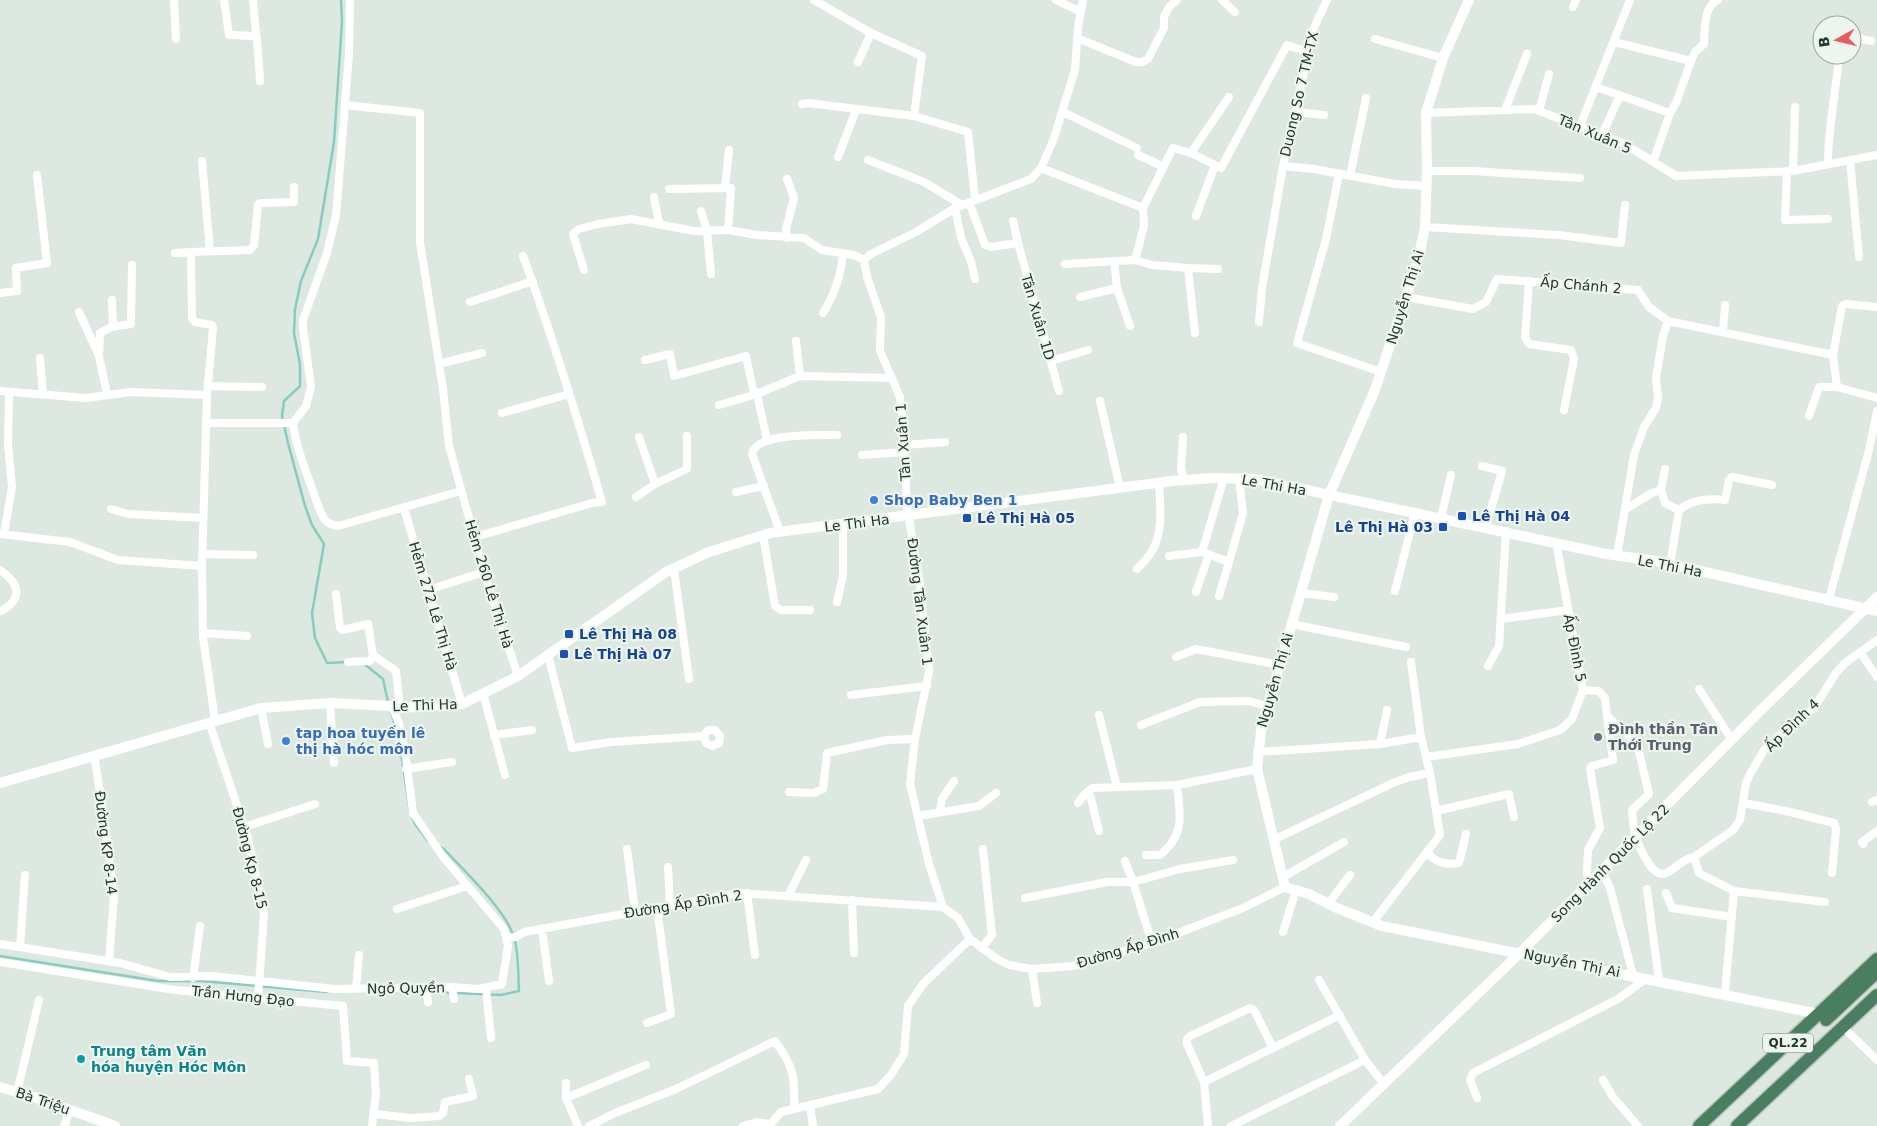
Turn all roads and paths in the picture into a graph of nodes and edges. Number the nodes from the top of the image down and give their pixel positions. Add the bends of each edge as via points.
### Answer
1 (174, 0) edge
2 (224, 0) edge
3 (253, 0) edge
4 (350, 0) edge
5 (814, 0) edge
6 (1056, 0) edge
7 (1084, 0) edge
8 (1177, 0) edge
9 (1222, 0) edge
10 (1328, 0) edge
11 (1469, 0) edge
12 (1630, 0) edge
13 (1718, 0) edge
14 (1081, 12) junction
15 (1235, 12) dead end
16 (871, 34) junction
17 (256, 36) junction
18 (1077, 38) junction
19 (176, 39) dead end
20 (1375, 39) dead end
21 (1862, 39) edge
22 (1871, 41) dead end
23 (1614, 42) junction
24 (1308, 52) junction
25 (1527, 54) dead end
26 (1443, 58) junction
27 (1691, 61) junction
28 (858, 62) dead end
29 (1838, 65) edge
30 (1550, 74) dead end
31 (260, 82) dead end
32 (1596, 86) junction
33 (1620, 95) junction
34 (1229, 97) dead end
35 (1366, 98) dead end
36 (345, 104) junction
37 (802, 104) dead end
38 (1795, 108) dead end
39 (856, 110) junction
40 (1505, 110) junction
41 (1539, 111) junction
42 (1063, 112) junction
43 (1296, 112) junction
44 (1426, 113) junction
45 (1670, 113) junction
46 (1324, 115) dead end
47 (914, 116) junction
48 (1580, 126) junction
49 (1602, 135) junction
50 (729, 150) dead end
51 (1191, 154) junction
52 (838, 157) dead end
53 (1877, 158) edge
54 (868, 160) dead end
55 (1850, 160) junction
56 (202, 161) dead end
57 (1653, 162) junction
58 (1828, 164) junction
59 (1214, 165) junction
60 (1283, 166) junction
61 (1164, 167) junction
62 (1041, 168) junction
63 (1427, 171) junction
64 (1790, 171) junction
65 (1339, 174) junction
66 (37, 176) dead end
67 (1350, 176) junction
68 (1580, 178) dead end
69 (787, 179) dead end
70 (1426, 186) junction
71 (294, 187) dead end
72 (725, 188) junction
73 (669, 189) dead end
74 (654, 197) dead end
75 (965, 203) junction
76 (1625, 205) dead end
77 (1143, 208) junction
78 (701, 211) dead end
79 (1196, 216) dead end
80 (1828, 219) dead end
81 (1013, 221) dead end
82 (659, 223) junction
83 (1425, 227) junction
84 (706, 230) junction
85 (728, 230) junction
86 (787, 238) junction
87 (1018, 243) junction
88 (210, 251) junction
89 (192, 252) junction
90 (175, 253) dead end
91 (843, 254) junction
92 (523, 256) dead end
93 (1859, 257) dead end
94 (864, 260) junction
95 (1135, 260) junction
96 (1114, 262) junction
97 (1065, 264) dead end
98 (132, 265) dead end
99 (1188, 268) junction
100 (1218, 269) dead end
101 (584, 270) dead end
102 (711, 274) dead end
103 (975, 279) dead end
104 (532, 281) junction
105 (1529, 281) junction
106 (1117, 288) junction
107 (0, 293) edge
108 (1080, 297) dead end
109 (1406, 297) junction
110 (112, 300) dead end
111 (470, 302) dead end
112 (1725, 305) dead end
113 (1877, 307) edge
114 (79, 312) dead end
115 (823, 313) dead end
116 (1668, 321) junction
117 (1259, 322) dead end
118 (1130, 326) dead end
119 (113, 327) junction
120 (1723, 332) junction
121 (1195, 333) dead end
122 (796, 341) dead end
123 (1088, 350) dead end
124 (482, 353) dead end
125 (1833, 355) junction
126 (99, 356) junction
127 (40, 358) dead end
128 (645, 360) dead end
129 (1051, 361) junction
130 (439, 364) junction
131 (1381, 372) junction
132 (800, 376) junction
133 (892, 378) junction
134 (1837, 387) junction
135 (262, 388) dead end
136 (0, 391) edge
137 (208, 391) junction
138 (1059, 391) dead end
139 (9, 393) junction
140 (107, 394) junction
141 (569, 394) junction
142 (757, 394) junction
143 (43, 395) junction
144 (1877, 398) edge
145 (1100, 401) dead end
146 (719, 406) dead end
147 (1564, 410) dead end
148 (1877, 410) edge
149 (502, 413) dead end
150 (1809, 416) dead end
151 (207, 423) junction
152 (288, 423) junction
153 (837, 435) dead end
154 (687, 436) dead end
155 (639, 437) dead end
156 (1183, 437) dead end
157 (767, 440) junction
158 (945, 442) dead end
159 (904, 449) junction
160 (862, 455) dead end
161 (1482, 466) dead end
162 (1665, 469) dead end
163 (1451, 475) dead end
164 (1224, 478) junction
165 (1239, 478) junction
166 (1184, 480) junction
167 (1159, 482) junction
168 (655, 484) junction
169 (1772, 485) dead end
170 (764, 486) junction
171 (1120, 488) junction
172 (1662, 490) junction
173 (461, 491) junction
174 (736, 492) dead end
175 (1329, 495) junction
176 (636, 497) dead end
177 (404, 508) junction
178 (111, 509) dead end
179 (1626, 509) junction
180 (1679, 510) junction
181 (1415, 512) junction
182 (908, 516) junction
183 (203, 518) junction
184 (1441, 518) junction
185 (843, 524) junction
186 (1486, 527) junction
187 (1506, 531) junction
188 (780, 532) junction
189 (2, 534) edge
190 (763, 535) junction
191 (475, 536) junction
192 (1556, 542) junction
193 (1206, 553) junction
194 (202, 554) junction
195 (253, 555) dead end
196 (1169, 556) dead end
197 (1617, 556) junction
198 (1229, 562) junction
199 (1670, 565) junction
200 (202, 566) junction
201 (674, 569) junction
202 (0, 570) edge
203 (1137, 570) dead end
204 (484, 572) junction
205 (428, 590) junction
206 (1395, 591) dead end
207 (1196, 592) dead end
208 (1301, 593) junction
209 (336, 594) dead end
210 (1219, 596) dead end
211 (1334, 597) dead end
212 (1877, 597) edge
213 (1829, 599) junction
214 (837, 602) dead end
215 (1872, 609) edge
216 (810, 610) dead end
217 (1568, 610) junction
218 (2, 611) dead end
219 (1501, 619) junction
220 (1291, 624) junction
221 (202, 633) junction
222 (248, 636) dead end
223 (1877, 640) edge
224 (1406, 647) dead end
225 (1860, 652) junction
226 (374, 655) junction
227 (548, 655) junction
228 (1176, 656) dead end
229 (348, 662) dead end
230 (1412, 662) dead end
231 (1280, 665) junction
232 (1488, 666) dead end
233 (518, 676) junction
234 (1877, 677) edge
235 (689, 680) dead end
236 (927, 686) junction
237 (1698, 689) dead end
238 (1583, 690) junction
239 (483, 694) junction
240 (851, 696) dead end
241 (330, 703) junction
242 (462, 704) junction
243 (1266, 706) junction
244 (396, 707) junction
245 (261, 708) junction
246 (1387, 710) dead end
247 (1099, 715) dead end
248 (1607, 716) junction
249 (212, 721) junction
250 (1141, 726) dead end
251 (532, 730) dead end
252 (494, 735) junction
253 (704, 736) dead end
254 (1421, 738) junction
255 (915, 739) junction
256 (1732, 740) junction
257 (268, 744) dead end
258 (1380, 744) junction
259 (1257, 752) junction
260 (94, 755) junction
261 (1426, 757) junction
262 (452, 762) dead end
263 (334, 763) dead end
264 (411, 769) junction
265 (1256, 769) junction
266 (1430, 774) junction
267 (505, 775) dead end
268 (954, 781) dead end
269 (0, 783) edge
270 (1176, 785) junction
271 (1117, 787) junction
272 (1089, 791) junction
273 (789, 792) dead end
274 (996, 793) dead end
275 (1078, 803) dead end
276 (1743, 803) junction
277 (315, 804) dead end
278 (1436, 811) junction
279 (940, 812) junction
280 (918, 816) junction
281 (1514, 817) dead end
282 (244, 827) junction
283 (1098, 831) dead end
284 (1877, 831) edge
285 (1466, 834) dead end
286 (1636, 837) junction
287 (1272, 840) junction
288 (1344, 842) dead end
289 (1863, 844) dead end
290 (983, 849) dead end
291 (627, 850) dead end
292 (1427, 852) junction
293 (1146, 855) dead end
294 (1694, 856) junction
295 (806, 860) dead end
296 (1233, 860) dead end
297 (1125, 861) dead end
298 (668, 867) dead end
299 (1602, 871) junction
300 (1832, 873) dead end
301 (25, 875) dead end
302 (1350, 875) dead end
303 (1133, 882) junction
304 (1284, 882) junction
305 (1590, 883) junction
306 (467, 886) junction
307 (1647, 889) dead end
308 (1296, 890) junction
309 (1734, 891) junction
310 (747, 893) junction
311 (1666, 893) dead end
312 (788, 896) junction
313 (1025, 898) dead end
314 (852, 900) junction
315 (1825, 902) dead end
316 (1328, 904) junction
317 (670, 905) junction
318 (657, 907) junction
319 (943, 907) junction
320 (397, 909) dead end
321 (635, 911) junction
322 (1732, 918) junction
323 (1373, 922) junction
324 (200, 926) dead end
325 (542, 929) junction
326 (1283, 932) dead end
327 (512, 938) junction
328 (970, 939) junction
329 (1152, 943) junction
330 (0, 944) edge
331 (20, 947) junction
332 (982, 948) junction
333 (854, 952) dead end
334 (1520, 954) junction
335 (359, 955) dead end
336 (755, 955) dead end
337 (1877, 959) edge
338 (0, 962) edge
339 (109, 962) junction
340 (1032, 969) junction
341 (1877, 972) edge
342 (1633, 975) junction
343 (193, 978) junction
344 (1647, 978) junction
345 (1319, 980) dead end
346 (1659, 980) junction
347 (549, 981) dead end
348 (259, 982) junction
349 (426, 988) junction
350 (452, 988) junction
351 (356, 989) junction
352 (486, 990) junction
353 (1725, 993) junction
354 (1877, 995) edge
355 (258, 998) junction
356 (454, 999) dead end
357 (39, 1000) dead end
358 (428, 1000) dead end
359 (1037, 1003) dead end
360 (1877, 1005) edge
361 (1340, 1015) junction
362 (1825, 1015) junction
363 (647, 1023) dead end
364 (1846, 1030) junction
365 (492, 1038) dead end
366 (1273, 1048) junction
367 (1365, 1060) junction
368 (1877, 1060) edge
369 (646, 1065) dead end
370 (469, 1079) dead end
371 (1603, 1080) dead end
372 (1204, 1082) junction
373 (566, 1083) dead end
374 (1383, 1083) junction
375 (0, 1087) edge
376 (17, 1092) junction
377 (566, 1098) junction
378 (1477, 1098) dead end
379 (810, 1105) junction
380 (794, 1109) junction
381 (70, 1110) junction
382 (374, 1114) junction
383 (770, 1125) edge
384 (64, 1126) edge
385 (115, 1126) edge
386 (372, 1126) edge
387 (578, 1126) edge
388 (589, 1126) edge
389 (744, 1126) edge
390 (813, 1126) edge
391 (1208, 1126) edge
392 (1231, 1126) edge
393 (1340, 1126) edge
394 (1638, 1126) edge
395 (1699, 1126) edge
396 (1711, 1126) edge
397 (1737, 1126) edge
398 (1748, 1126) edge

1 - 19 street
2 - 17 street via 229,35
3 - 17 street
4 - 36 street
5 - 16 street
6 - 14 street
7 - 14 street
8 - 18 street via 1164,17 1164,28 1148,59 1142,62
9 - 15 street
10 - 24 street, Duong So 7 TM-TX via 1310,36
11 - 26 street, Nguyễn Thị Ai
12 - 23 street
13 - 27 street via 1708,10 1704,44
14 - 18 street
16 - 28 street
16 - 47 street via 922,56
17 - 31 street
18 - 42 street via 1075,70
20 - 26 street
21 - 22 street
23 - 27 street
23 - 32 street
24 - 43 street, Duong So 7 TM-TX
24 - 59 street via 1287,45 1221,168
25 - 40 street
26 - 44 street, Nguyễn Thị Ai
27 - 45 street
29 - 58 street via 1828,134
30 - 41 street
32 - 33 street
32 - 48 street
33 - 45 street
33 - 49 street
34 - 51 street
35 - 67 street
36 - 130 street, Hẻm 260 Lê Thị Hà via 420,113 420,242
36 - 152 street via 336,216 327,253 303,320 311,387 306,406
37 - 39 street
38 - 64 street
39 - 47 street
39 - 52 street
40 - 41 street, Tân Xuân 5
40 - 44 street, Tân Xuân 5
41 - 48 street, Tân Xuân 5
42 - 61 street
42 - 62 street
43 - 46 street
43 - 60 street, Duong So 7 TM-TX
44 - 63 street, Nguyễn Thị Ai
45 - 57 street
47 - 75 street via 968,132
48 - 49 street, Tân Xuân 5
49 - 57 street, Tân Xuân 5 via 1623,143
50 - 72 street
51 - 59 street
51 - 61 street via 1173,148
53 - 55 street, Tân Xuân 5
54 - 75 street via 924,182
55 - 58 street, Tân Xuân 5
55 - 93 street
56 - 88 street
57 - 64 street, Tân Xuân 5 via 1676,176
58 - 64 street, Tân Xuân 5
59 - 79 street
60 - 65 street, Duong So 7 TM-TX
60 - 117 street
61 - 77 street
62 - 75 street via 1031,179
62 - 77 street
63 - 68 street via 1483,171
63 - 70 street, Nguyễn Thị Ai
64 - 80 street via 1785,220
65 - 67 street, Duong So 7 TM-TX
65 - 131 street via 1324,248 1297,343
66 - 107 street via 46,263 16,268 17,291
67 - 70 street, Duong So 7 TM-TX
69 - 86 street via 794,198 786,229
70 - 83 street, Nguyễn Thị Ai
71 - 88 street via 294,202 258,204 250,250
72 - 73 street
72 - 85 street via 731,188
74 - 82 street
75 - 87 street via 985,246
75 - 94 street
75 - 103 street via 961,238
76 - 83 street via 1621,243 1559,235
77 - 95 street via 1144,226
78 - 84 street
81 - 87 street, Tân Xuân 1D
82 - 84 street via 694,231
82 - 101 street via 630,219 579,229 572,234
83 - 109 street, Nguyễn Thị Ai
84 - 85 street
84 - 102 street
85 - 86 street
86 - 91 street via 804,238 822,250
87 - 129 street, Tân Xuân 1D
88 - 89 street
89 - 90 street
89 - 137 street, Đường Kp 8-15 via 192,318 213,328
91 - 94 street
91 - 115 street via 832,299
92 - 104 street
94 - 133 street, Tân Xuân 1 via 881,317 880,351
95 - 96 street
95 - 99 street
96 - 97 street
96 - 106 street
98 - 119 street via 130,324
99 - 100 street
99 - 121 street
104 - 111 street
104 - 141 street
105 - 109 street, Ấp Chánh 2 via 1497,279 1486,302 1473,309
105 - 116 street, Ấp Chánh 2 via 1638,290 1649,307
105 - 147 street via 1525,337 1528,344 1572,350 1574,359
106 - 108 street
106 - 118 street
109 - 131 street, Nguyễn Thị Ai
110 - 119 street
112 - 120 street
113 - 125 street via 1842,306
114 - 126 street
116 - 120 street, Ấp Chánh 2
116 - 179 street via 1656,378 1656,408 1644,427 1634,455
119 - 126 street via 100,333
120 - 125 street, Ấp Chánh 2
122 - 132 street
123 - 129 street
124 - 130 street
125 - 134 street
126 - 140 street
127 - 143 street
128 - 142 street via 670,354 674,376 746,356
129 - 138 street, Tân Xuân 1D
130 - 173 street, Hẻm 260 Lê Thị Hà via 449,446
131 - 175 street, Nguyễn Thị Ai
132 - 133 street
132 - 142 street
133 - 159 street, Tân Xuân 1 via 900,397
134 - 144 street
134 - 150 street via 1819,387
135 - 137 street
136 - 139 street
137 - 140 street
137 - 151 street, Đường Kp 8-15
139 - 143 street
139 - 189 street via 8,446 12,487
140 - 143 street via 86,398
141 - 149 street
141 - 191 street via 602,502
142 - 146 street
142 - 157 street
145 - 171 street
148 - 213 street
151 - 152 street
151 - 183 street, Đường Kp 8-15
152 - 177 street via 326,522 338,526
153 - 157 street via 798,435
154 - 168 street via 687,469
155 - 168 street
156 - 166 street
157 - 170 street via 756,445 752,454
158 - 159 street
159 - 160 street
159 - 182 street, Tân Xuân 1
161 - 186 street via 1502,471
162 - 172 street
163 - 184 street
164 - 165 street, Le Thi Ha
164 - 166 street, Le Thi Ha
164 - 193 street
165 - 175 street, Le Thi Ha
165 - 198 street via 1244,513
166 - 167 street, Le Thi Ha
167 - 171 street, Le Thi Ha
167 - 203 street via 1159,532 1153,551
168 - 176 street
169 - 180 street via 1732,477 1725,500 1708,498 1688,503
170 - 174 street
170 - 188 street
171 - 182 street, Le Thi Ha
172 - 179 street
172 - 180 street via 1665,503
173 - 177 street
173 - 191 street, Hẻm 260 Lê Thị Hà
175 - 181 street, Le Thi Ha
175 - 208 street, Nguyễn Thị Ai
177 - 205 street, Hẻm 272 Lê Thị Hà
178 - 183 street via 128,514
179 - 197 street
180 - 199 street
181 - 184 street, Le Thi Ha
181 - 206 street
182 - 185 street, Le Thi Ha
182 - 236 street, Đường Tân Xuân 1 via 926,633
183 - 194 street, Đường Kp 8-15
184 - 186 street, Le Thi Ha
185 - 188 street, Le Thi Ha
185 - 214 street via 843,576
186 - 187 street, Le Thi Ha
187 - 192 street, Le Thi Ha
187 - 219 street
188 - 190 street, Le Thi Ha
189 - 200 street via 70,542 118,560
190 - 201 street, Le Thi Ha via 709,552
190 - 216 street via 775,606 781,610
191 - 204 street, Hẻm 260 Lê Thị Hà
192 - 197 street, Le Thi Ha
192 - 217 street, Ấp Đình 5
193 - 196 street
193 - 198 street
193 - 207 street
194 - 195 street
194 - 200 street, Đường Kp 8-15
197 - 199 street, Le Thi Ha
198 - 210 street
199 - 213 street, Le Thi Ha
200 - 221 street, Đường Kp 8-15
201 - 227 street, Le Thi Ha
201 - 235 street
202 - 218 street via 10,577 16,591 14,601
204 - 205 street
204 - 233 street, Hẻm 260 Lê Thị Hà
205 - 242 street, Hẻm 272 Lê Thị Hà
208 - 211 street
208 - 220 street, Nguyễn Thị Ai
209 - 226 street via 340,628 368,624
212 - 215 street, Song Hành Quốc Lộ 22
213 - 215 street, Le Thi Ha
215 - 256 street, Song Hành Quốc Lộ 22
217 - 219 street
217 - 238 street, Ấp Đình 5
219 - 232 street via 1499,646
220 - 224 street
220 - 231 street, Nguyễn Thị Ai
221 - 222 street
221 - 249 street, Đường Kp 8-15
223 - 225 street, Ấp Đình 4
225 - 234 street
225 - 276 street, Ấp Đình 4 via 1836,673 1814,708 1764,750 1750,774
226 - 229 street via 370,661
226 - 244 street via 396,670
227 - 233 street, Le Thi Ha
227 - 253 street via 572,748
228 - 231 street via 1196,649
230 - 254 street
231 - 243 street, Nguyễn Thị Ai
233 - 239 street, Le Thi Ha
236 - 240 street
236 - 255 street, Đường Tân Xuân 1
237 - 256 street
238 - 248 street via 1599,691 1606,698
238 - 261 street, Ấp Đình 5 via 1572,719 1560,730 1518,744
239 - 242 street, Le Thi Ha
239 - 252 street
241 - 244 street, Le Thi Ha
241 - 245 street, Le Thi Ha
241 - 263 street
242 - 244 street, Le Thi Ha
243 - 250 street via 1249,701 1200,702
243 - 259 street, Nguyễn Thị Ai
244 - 264 street
245 - 249 street, Le Thi Ha
245 - 257 street
246 - 258 street
247 - 271 street
248 - 286 street via 1630,737 1639,752 1649,794 1632,810
248 - 305 street via 1613,760 1592,766 1589,774 1600,828 1588,850
249 - 260 street, Le Thi Ha
249 - 282 street, Đường Kp 8-15
251 - 252 street
252 - 267 street
254 - 258 street
254 - 261 street
255 - 273 street via 887,740 827,753 823,789 814,793
255 - 280 street, Đường Tân Xuân 1 via 910,784
256 - 286 street, Song Hành Quốc Lộ 22
258 - 259 street
259 - 265 street, Nguyễn Thị Ai
260 - 269 street, Le Thi Ha
260 - 339 street, Đường KP 8-14 via 114,896
261 - 266 street
262 - 264 street
264 - 306 street via 413,813
265 - 270 street
265 - 287 street, Nguyễn Thị Ai
266 - 278 street
266 - 287 street via 1393,783
268 - 279 street via 942,799
270 - 271 street
270 - 293 street via 1180,814 1174,841 1160,855
271 - 272 street via 1092,788
272 - 275 street
272 - 283 street
274 - 279 street via 979,806
276 - 294 street, Ấp Đình 4 via 1740,820 1733,830
276 - 300 street via 1834,823
277 - 282 street
278 - 281 street via 1509,794
278 - 292 street via 1440,835
279 - 280 street
280 - 319 street, Đường Tân Xuân 1
282 - 348 street, Đường Kp 8-15 via 264,915
284 - 289 street via 1864,839
285 - 292 street via 1459,863 1448,865 1434,860
286 - 294 street, Ấp Đình 4 via 1648,864 1657,873 1668,872
286 - 299 street, Song Hành Quốc Lộ 22
287 - 304 street, Nguyễn Thị Ai
288 - 304 street, Đường Ấp Đình
290 - 332 street via 992,935
291 - 321 street
292 - 323 street
294 - 309 street via 1699,873
295 - 312 street
296 - 303 street via 1180,869
297 - 303 street
298 - 317 street
299 - 305 street, Song Hành Quốc Lộ 22
299 - 342 street via 1610,888
301 - 331 street
302 - 316 street
303 - 313 street via 1107,882
303 - 329 street
304 - 308 street, Nguyễn Thị Ai
304 - 329 street, Đường Ấp Đình via 1243,908
305 - 334 street, Song Hành Quốc Lộ 22
306 - 320 street
306 - 327 street
307 - 346 street
308 - 316 street, Nguyễn Thị Ai
308 - 326 street
309 - 315 street
309 - 322 street
310 - 312 street, Đường Ấp Đình 2
310 - 317 street, Đường Ấp Đình 2
310 - 336 street
311 - 322 street via 1672,908
312 - 314 street, Đường Ấp Đình 2
314 - 319 street, Đường Ấp Đình 2
314 - 333 street
316 - 323 street, Nguyễn Thị Ai
317 - 318 street, Đường Ấp Đình 2
318 - 321 street, Đường Ấp Đình 2
318 - 363 street via 671,1014
319 - 328 street, Đường Tân Xuân 1 via 958,918
321 - 325 street, Đường Ấp Đình 2
322 - 353 street
323 - 334 street, Nguyễn Thị Ai
324 - 343 street
325 - 327 street, Đường Ấp Đình 2
325 - 347 street
327 - 352 street via 502,984
328 - 332 street, Đường Ấp Đình
328 - 379 street via 923,984 908,1006 904,1054 878,1089
329 - 340 street, Đường Ấp Đình via 1073,966
330 - 331 street, Ngô Quyền
331 - 339 street, Ngô Quyền
332 - 340 street, Đường Ấp Đình via 1010,965
334 - 342 street, Nguyễn Thị Ai
334 - 374 street, Song Hành Quốc Lộ 22
335 - 351 street
337 - 362 highway, QL.22
338 - 355 street, Trần Hưng Đạo via 175,990
339 - 343 street, Ngô Quyền via 170,977
340 - 359 street
341 - 362 highway, QL.22
342 - 344 street, Nguyễn Thị Ai
343 - 348 street, Ngô Quyền via 212,976
344 - 346 street, Nguyễn Thị Ai
344 - 378 street via 1618,999 1473,1074 1470,1080
345 - 361 street
346 - 353 street, Nguyễn Thị Ai
348 - 351 street, Ngô Quyền
348 - 355 street, Đường Kp 8-15
349 - 350 street, Ngô Quyền
349 - 351 street, Ngô Quyền
349 - 358 street
350 - 352 street, Ngô Quyền
350 - 356 street
352 - 365 street
353 - 362 street, Nguyễn Thị Ai
354 - 364 highway, QL.22
355 - 382 street, Trần Hưng Đạo via 343,1006 347,1061 374,1063
357 - 376 street
360 - 364 highway, QL.22
361 - 366 street
361 - 367 street
362 - 395 highway, QL.22
362 - 396 highway, QL.22
364 - 368 street
364 - 397 highway, QL.22
364 - 398 highway, QL.22
366 - 372 street
366 - 372 street via 1250,1008 1190,1036 1187,1044
367 - 374 street
367 - 392 street
369 - 377 street
370 - 382 street via 473,1096 445,1102 440,1116 411,1118
371 - 394 street
372 - 391 street
373 - 377 street
374 - 393 street, Song Hành Quốc Lộ 22
375 - 376 street, Bà Triệu
376 - 381 street, Bà Triệu
377 - 387 street
379 - 380 street
379 - 390 street
380 - 383 street via 781,1112
380 - 388 street via 795,1079 775,1041 676,1089
381 - 384 street
381 - 385 street, Bà Triệu
382 - 386 street, Trần Hưng Đạo
383 - 389 street via 757,1122

